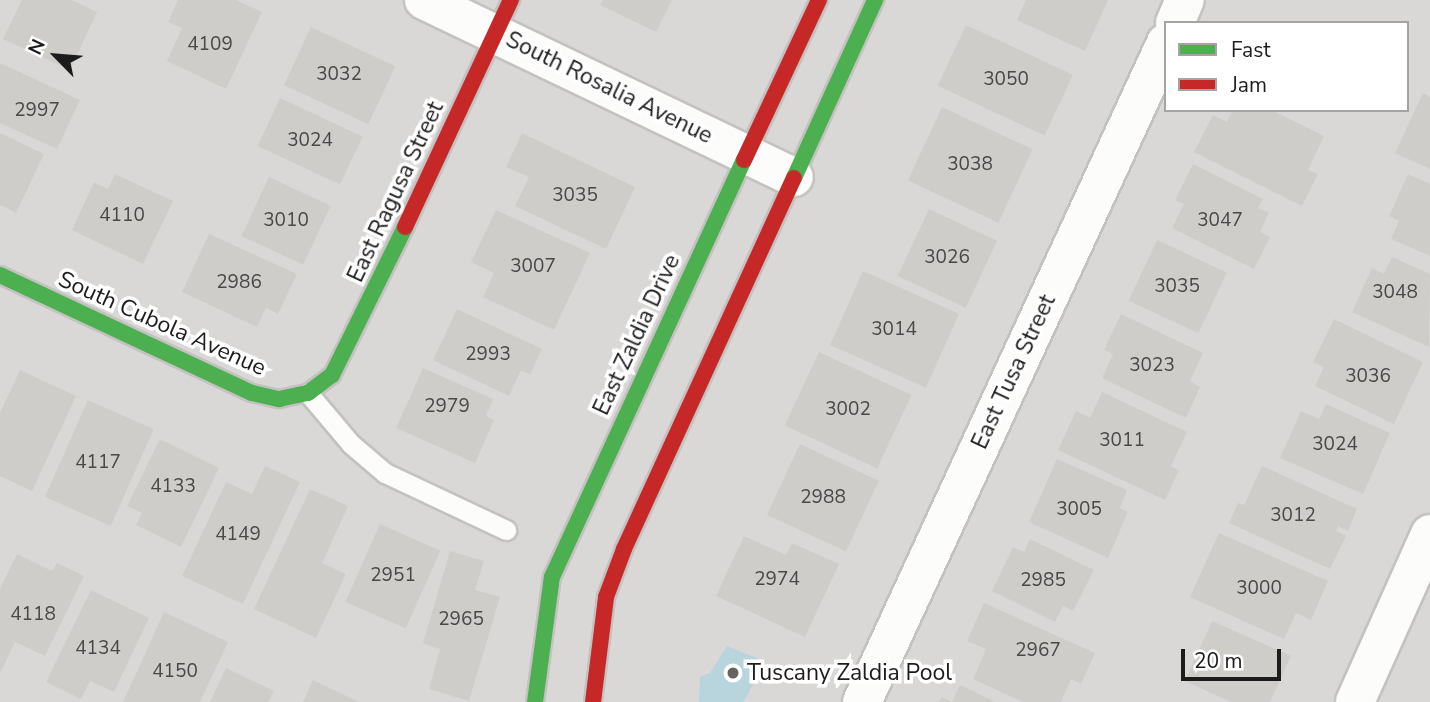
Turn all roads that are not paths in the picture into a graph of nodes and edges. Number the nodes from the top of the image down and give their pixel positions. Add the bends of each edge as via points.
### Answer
1 (424, 0) edge
2 (819, 0) edge
3 (876, 0) edge
4 (1185, 0) edge
5 (503, 17) edge
6 (1176, 21) edge
7 (1164, 47) edge
8 (747, 155) junction
9 (794, 177) junction
10 (0, 275) edge
11 (308, 393) junction
12 (506, 530) dead end
13 (1430, 534) edge
14 (535, 702) edge
15 (593, 702) edge
16 (862, 702) edge
17 (1355, 702) edge

1 - 5 street, South Rosalia Avenue
2 - 8 street, East Zaldia Drive
3 - 9 street
4 - 6 street
5 - 8 street, South Rosalia Avenue
5 - 11 street, East Ragusa Street via 346,353 332,375
7 - 16 street, East Tusa Street
8 - 9 street, South Rosalia Avenue
8 - 14 street, East Zaldia Drive via 552,577
9 - 15 street via 624,549 606,597
10 - 11 street, South Cubola Avenue via 252,393 279,399
11 - 12 lane via 351,444 385,473
13 - 17 street

